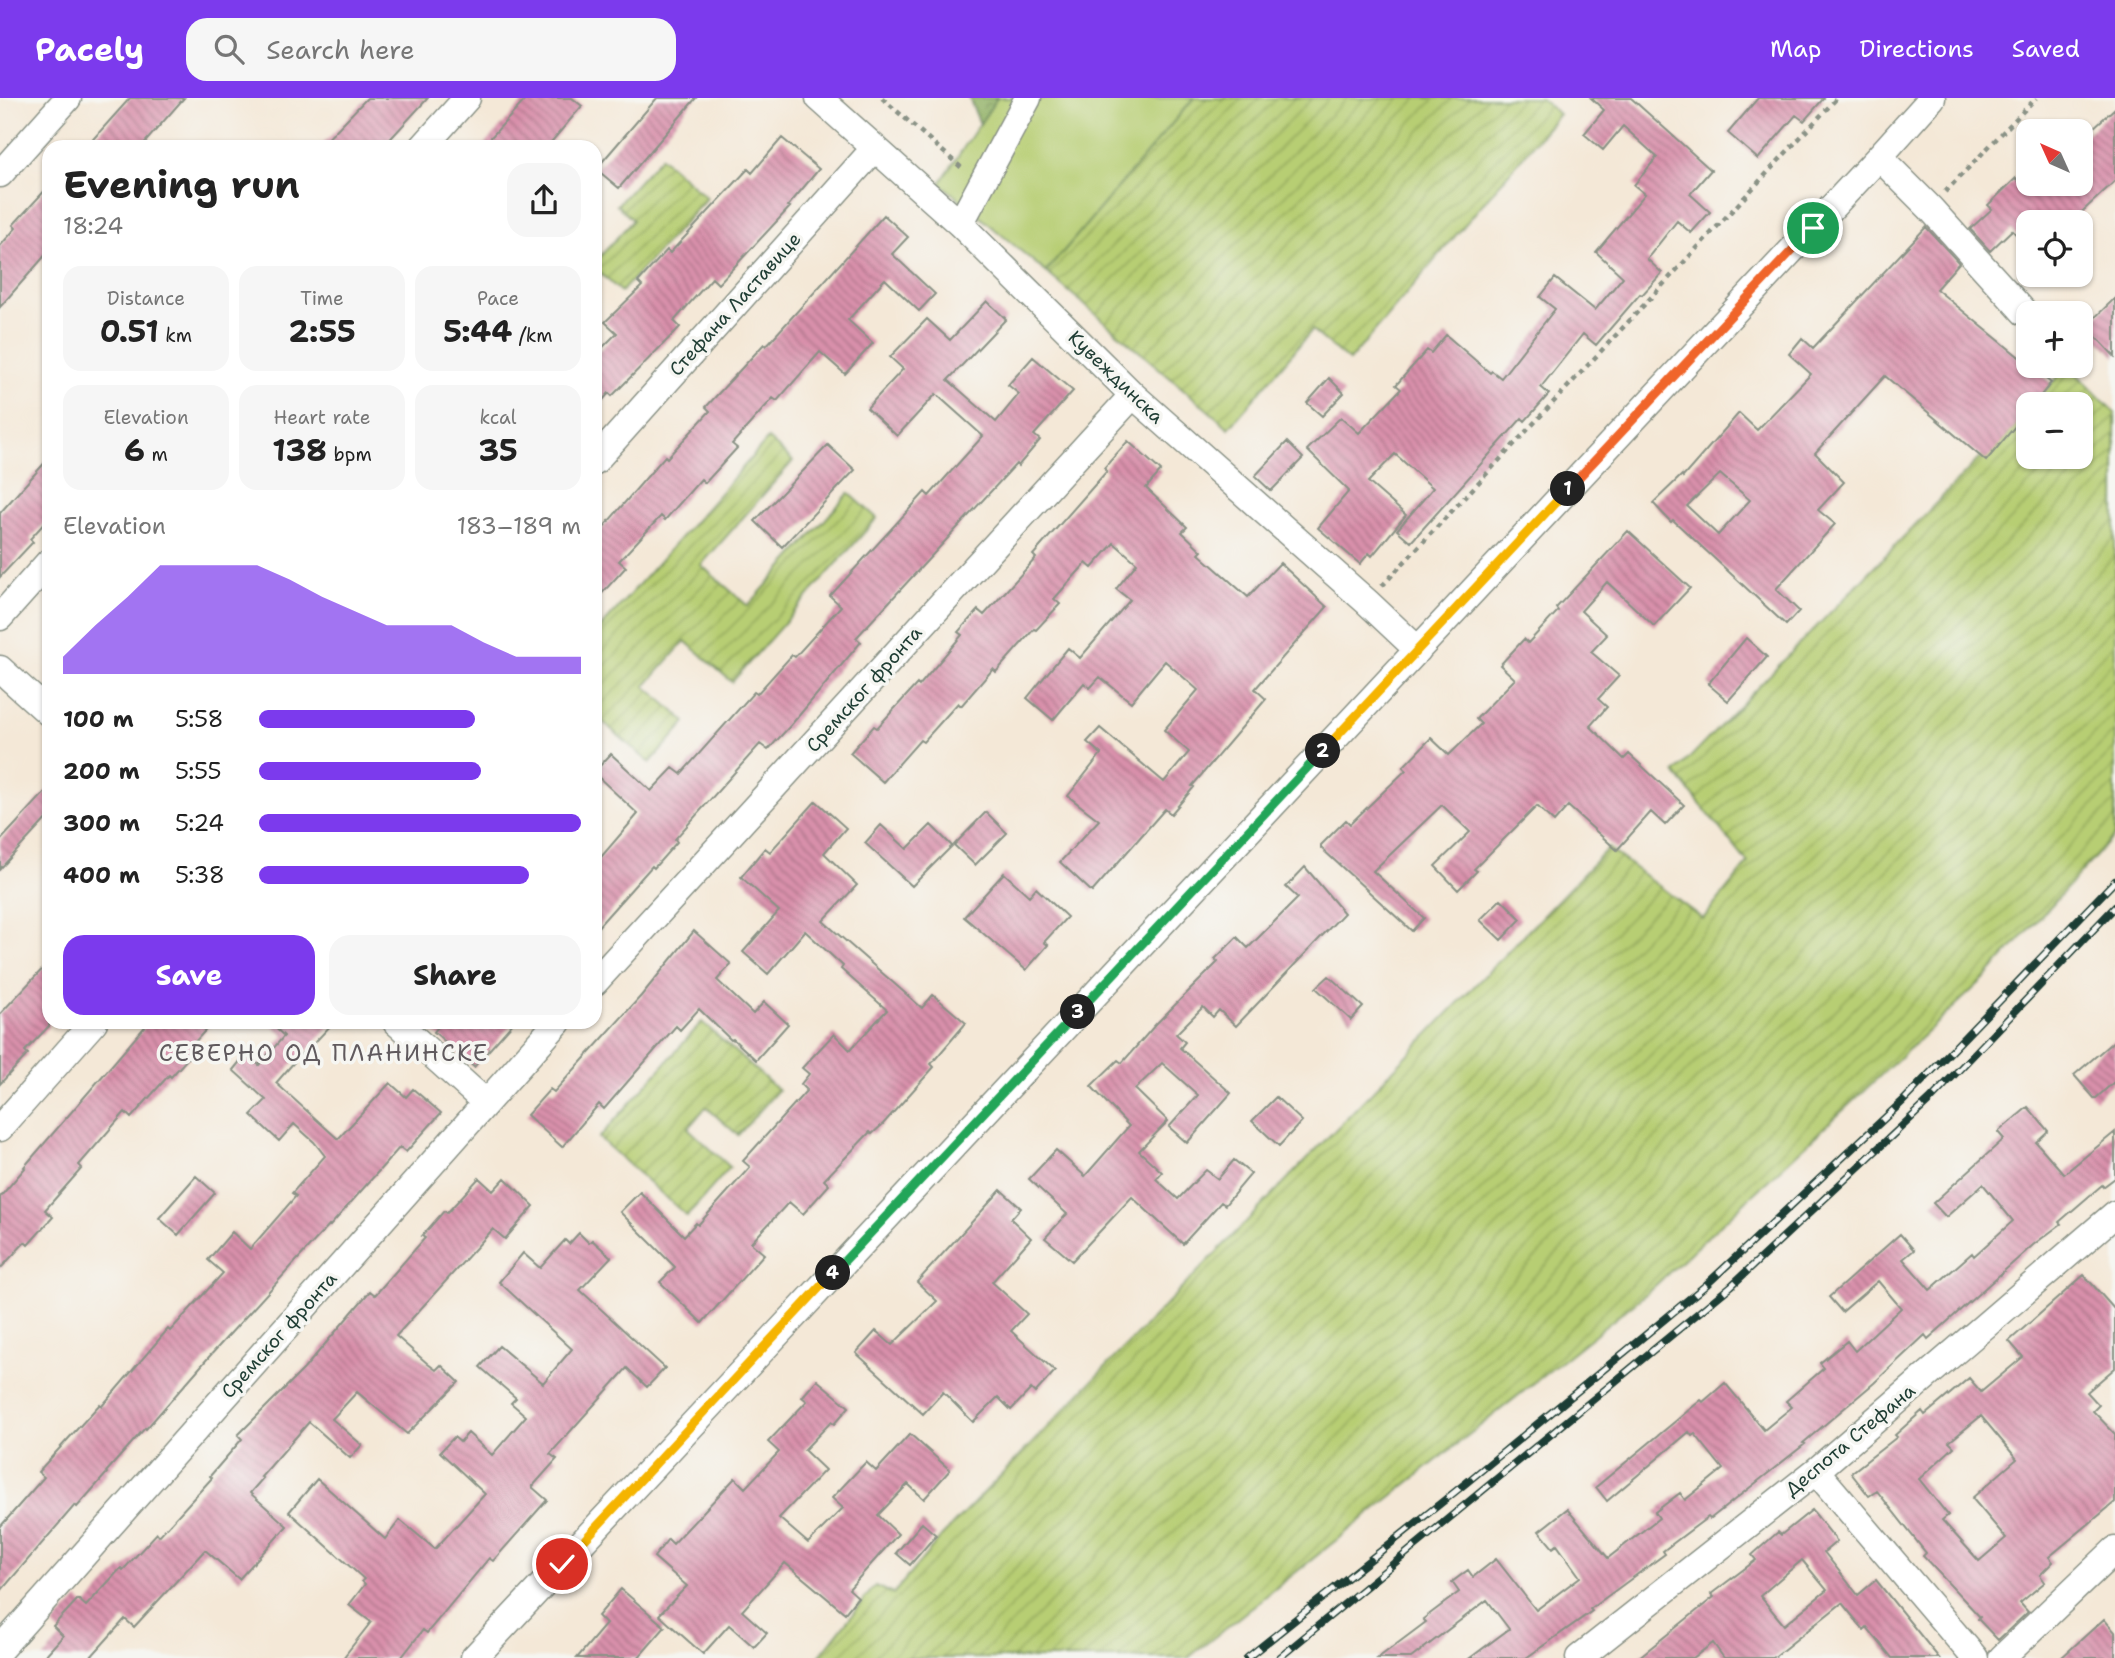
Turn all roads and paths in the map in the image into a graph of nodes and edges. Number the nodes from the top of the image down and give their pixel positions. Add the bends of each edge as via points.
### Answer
1 (68, 98) edge
2 (467, 98) edge
3 (819, 98) edge
4 (882, 98) edge
5 (1028, 98) edge
6 (1836, 98) edge
7 (1932, 98) edge
8 (2035, 98) edge
9 (429, 140) edge
10 (874, 148) junction
11 (1879, 157) junction
12 (0, 174) edge
13 (980, 184) junction
14 (1930, 208) junction
15 (960, 224) junction
16 (2016, 303) edge
17 (1132, 395) junction
18 (602, 453) edge
19 (42, 570) edge
20 (1367, 602) junction
21 (0, 617) edge
22 (1418, 650) junction
23 (0, 669) edge
24 (42, 707) edge
25 (602, 974) edge
26 (88, 1029) edge
27 (404, 1029) edge
28 (552, 1029) edge
29 (485, 1102) junction
30 (0, 1128) edge
31 (2115, 1214) edge
32 (1816, 1471) junction
33 (2115, 1550) edge
34 (0, 1649) edge
35 (474, 1658) edge
36 (1579, 1658) edge
37 (1975, 1658) edge
38 (2002, 1658) edge

1 - 12 street
2 - 9 street
3 - 10 street, Кувеждинска
4 - 13 path
5 - 13 street
6 - 20 path
7 - 11 street
8 - 14 path
10 - 15 street, Кувеждинска
10 - 18 street, Стефана Ластавице
11 - 14 street
11 - 22 street
13 - 15 street
14 - 16 street
15 - 17 street, Кувеждинска
17 - 20 street, Кувеждинска
17 - 25 street, Сремског фронта
19 - 21 street
20 - 22 street, Кувеждинска
22 - 35 street
23 - 24 street
26 - 30 street
27 - 29 street
28 - 29 street, Сремског фронта
29 - 34 street, Сремског фронта
31 - 32 street, Деспота Стефана
32 - 36 street, Деспота Стефана
32 - 37 street
33 - 38 street

